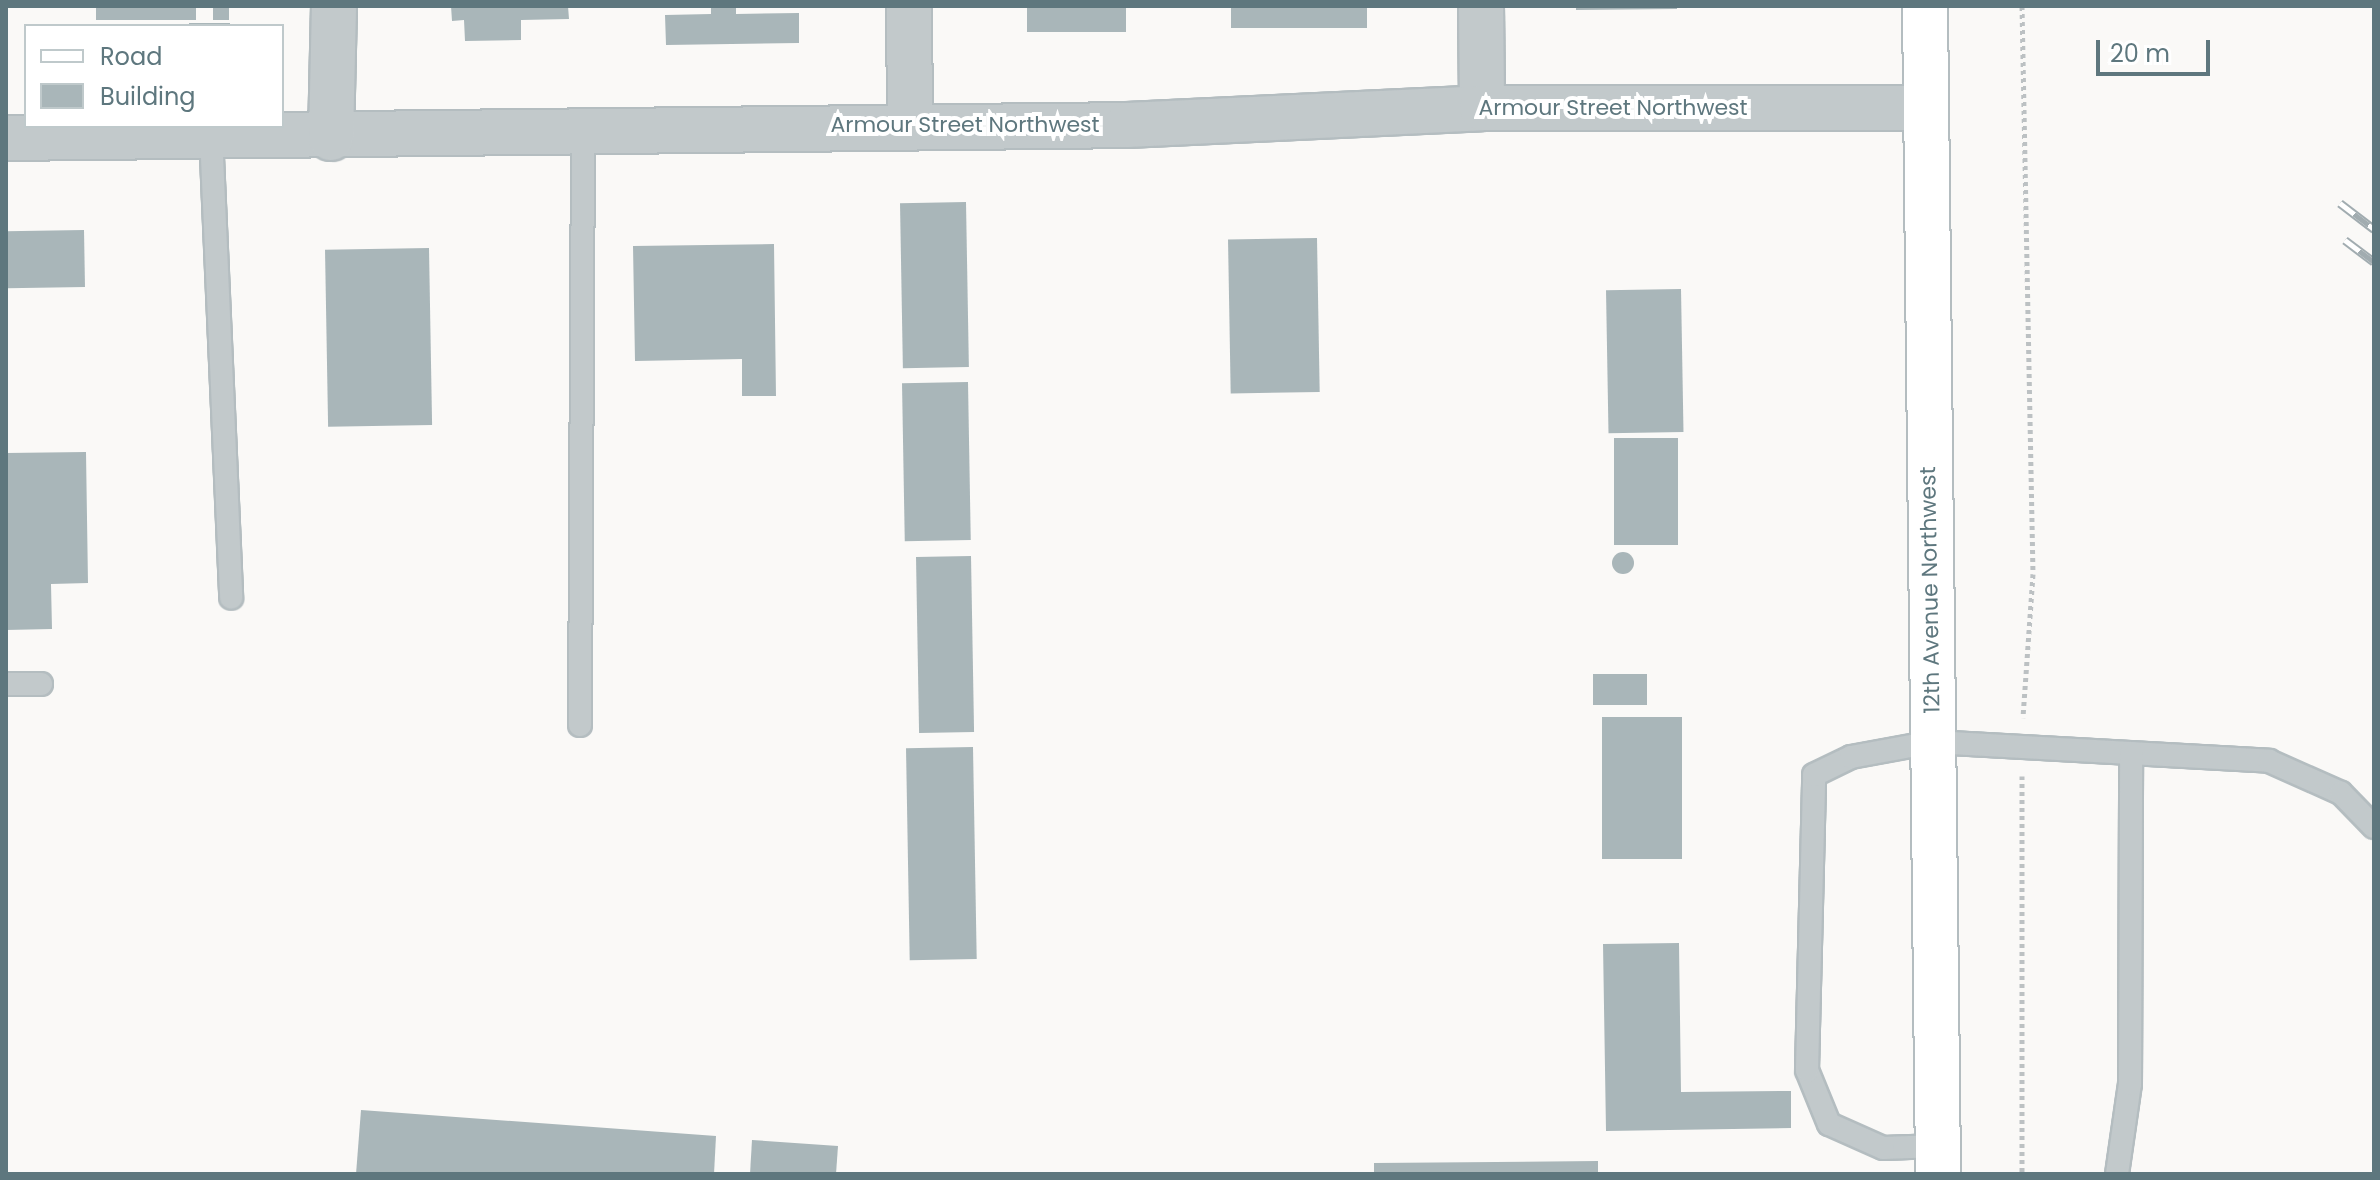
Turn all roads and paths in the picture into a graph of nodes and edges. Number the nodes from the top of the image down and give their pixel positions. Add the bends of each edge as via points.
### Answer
1 (334, 6) edge
2 (909, 6) edge
3 (1481, 6) edge
4 (1925, 6) edge
5 (2022, 6) edge
6 (1482, 108) junction
7 (1924, 108) junction
8 (910, 127) junction
9 (211, 134) junction
10 (583, 135) junction
11 (6, 138) edge
12 (331, 138) junction
13 (231, 598) dead end
14 (6, 684) edge
15 (41, 684) dead end
16 (580, 725) dead end
17 (1933, 742) junction
18 (2021, 747) junction
19 (2131, 753) junction
20 (2374, 827) edge
21 (1938, 1160) edge
22 (2022, 1174) edge
23 (2117, 1174) edge

1 - 12 street
2 - 8 street
3 - 6 street
4 - 7 main road, 12th Avenue Northwest
5 - 18 path via 2033,574
6 - 7 street, Armour Street Northwest
6 - 8 street, Armour Street Northwest
7 - 17 main road, 12th Avenue Northwest
8 - 10 street, Armour Street Northwest
9 - 11 street, Armour Street Northwest
9 - 12 street, Armour Street Northwest
9 - 13 lane
10 - 12 street, Armour Street Northwest
10 - 16 lane
14 - 15 lane
17 - 18 lane
17 - 21 main road, 12th Avenue Northwest
17 - 21 lane via 1851,757 1814,775 1807,1070 1829,1124 1883,1148
18 - 19 lane
18 - 22 path
19 - 20 lane via 2269,761 2341,793
19 - 23 lane via 2130,1084

